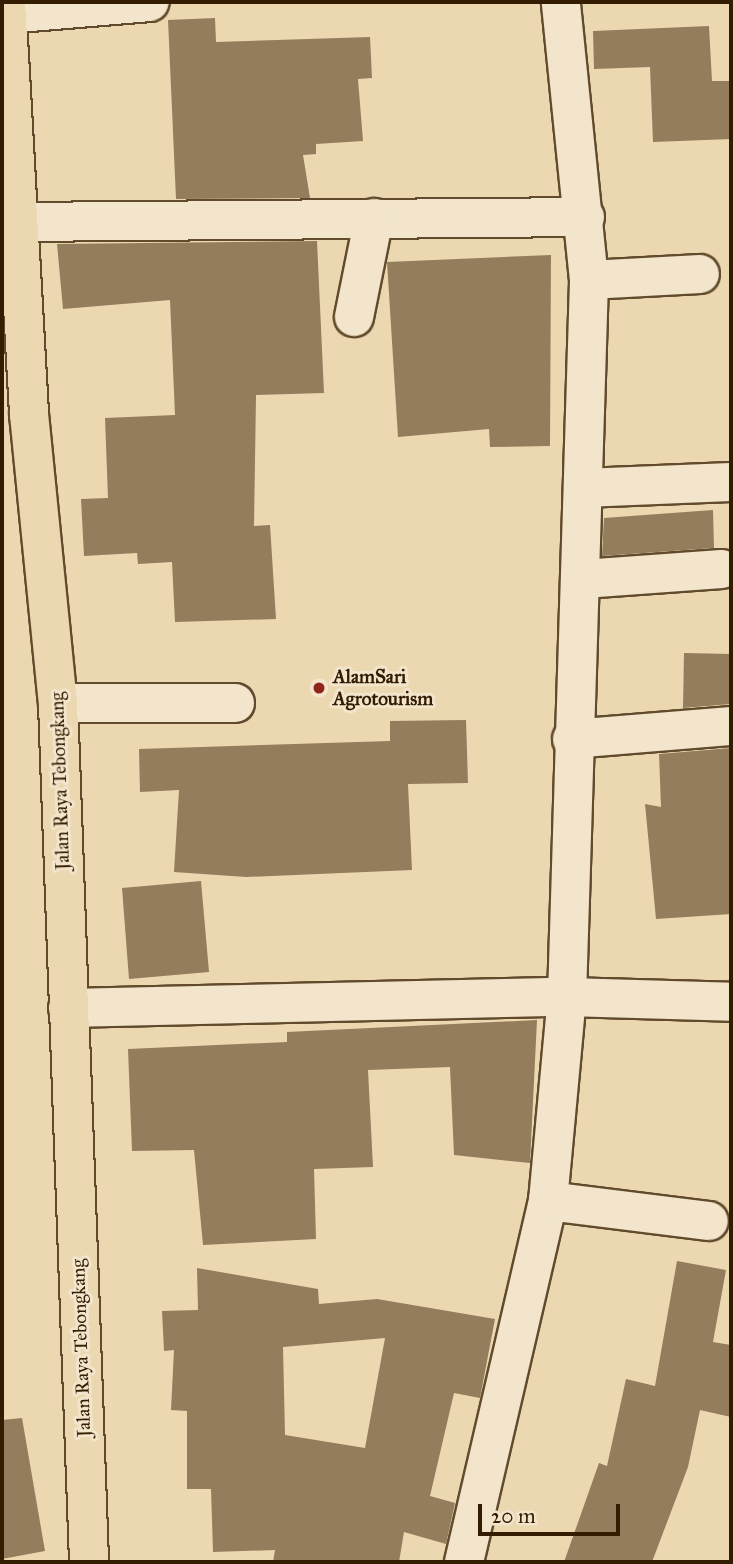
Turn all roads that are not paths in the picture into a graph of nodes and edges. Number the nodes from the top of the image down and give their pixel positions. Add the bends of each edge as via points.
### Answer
1 (149, 2) edge
2 (561, 2) edge
3 (7, 8) edge
4 (585, 217) junction
5 (374, 218) junction
6 (16, 222) junction
7 (10, 274) edge
8 (700, 274) dead end
9 (589, 280) junction
10 (354, 317) dead end
11 (731, 482) edge
12 (583, 488) junction
13 (722, 569) dead end
14 (583, 579) junction
15 (58, 703) junction
16 (235, 704) dead end
17 (731, 726) edge
18 (572, 739) junction
19 (566, 997) junction
20 (731, 1002) edge
21 (68, 1008) junction
22 (548, 1200) junction
23 (709, 1221) dead end
24 (86, 1562) edge
25 (464, 1562) edge

1 - 3 street
2 - 4 street
3 - 6 main road, Jalan Raya Tebongkang
4 - 5 street
4 - 9 street
5 - 6 street
5 - 10 street
6 - 7 main road, Jalan Raya Tebongkang
7 - 15 main road, Jalan Raya Tebongkang
8 - 9 street
9 - 12 street
11 - 12 street
12 - 14 street
13 - 14 street
14 - 18 street
15 - 16 street
15 - 21 main road, Jalan Raya Tebongkang
17 - 18 street
18 - 19 street
19 - 20 street
19 - 21 street
19 - 22 street
21 - 24 main road, Jalan Raya Tebongkang
22 - 23 street
22 - 25 street

